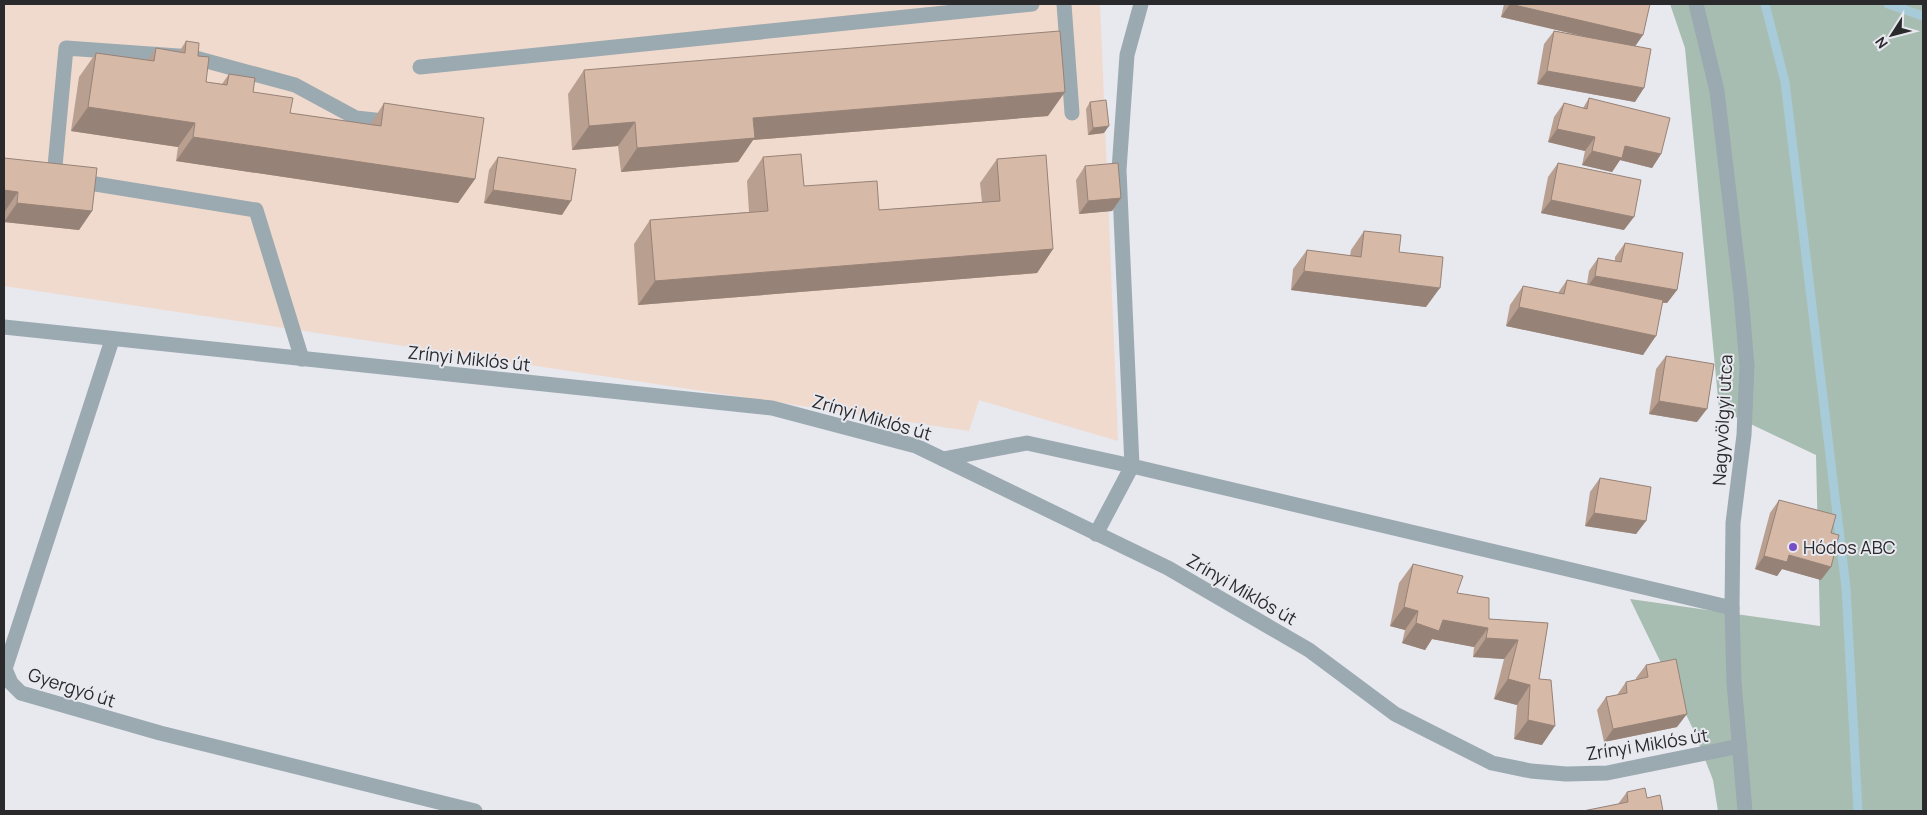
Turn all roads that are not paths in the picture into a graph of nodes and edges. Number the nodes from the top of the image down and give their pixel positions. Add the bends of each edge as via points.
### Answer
1 (1032, 4) edge
2 (1064, 4) edge
3 (1141, 4) edge
4 (1696, 4) edge
5 (420, 67) dead end
6 (1072, 113) dead end
7 (412, 124) edge
8 (37, 174) edge
9 (54, 177) junction
10 (4, 327) edge
11 (112, 340) junction
12 (302, 359) junction
13 (943, 458) junction
14 (1132, 466) junction
15 (1096, 534) junction
16 (1732, 608) junction
17 (1740, 746) junction
18 (475, 811) edge
19 (1744, 811) edge

1 - 5 street
2 - 6 street
3 - 14 street via 1127,55 1119,170
4 - 16 street, Nagyvölgyi utca via 1717,91 1742,295 1747,366 1744,435 1733,523
7 - 9 street via 356,118 295,85 192,57 66,48
8 - 9 street
9 - 12 street via 256,210
10 - 11 street, Zrínyi Miklós út
11 - 12 street, Zrínyi Miklós út
11 - 18 street, Gyergyó út via 4,669 11,683 21,693 160,733
12 - 13 street, Zrínyi Miklós út via 772,408 916,446
13 - 14 street via 1027,443
13 - 15 street, Zrínyi Miklós út
14 - 15 street
14 - 16 street
15 - 17 street, Zrínyi Miklós út via 1168,568 1301,645 1395,714 1492,763 1531,771 1608,773
16 - 17 street, Nagyvölgyi utca
17 - 19 street, Nagyvölgyi utca

